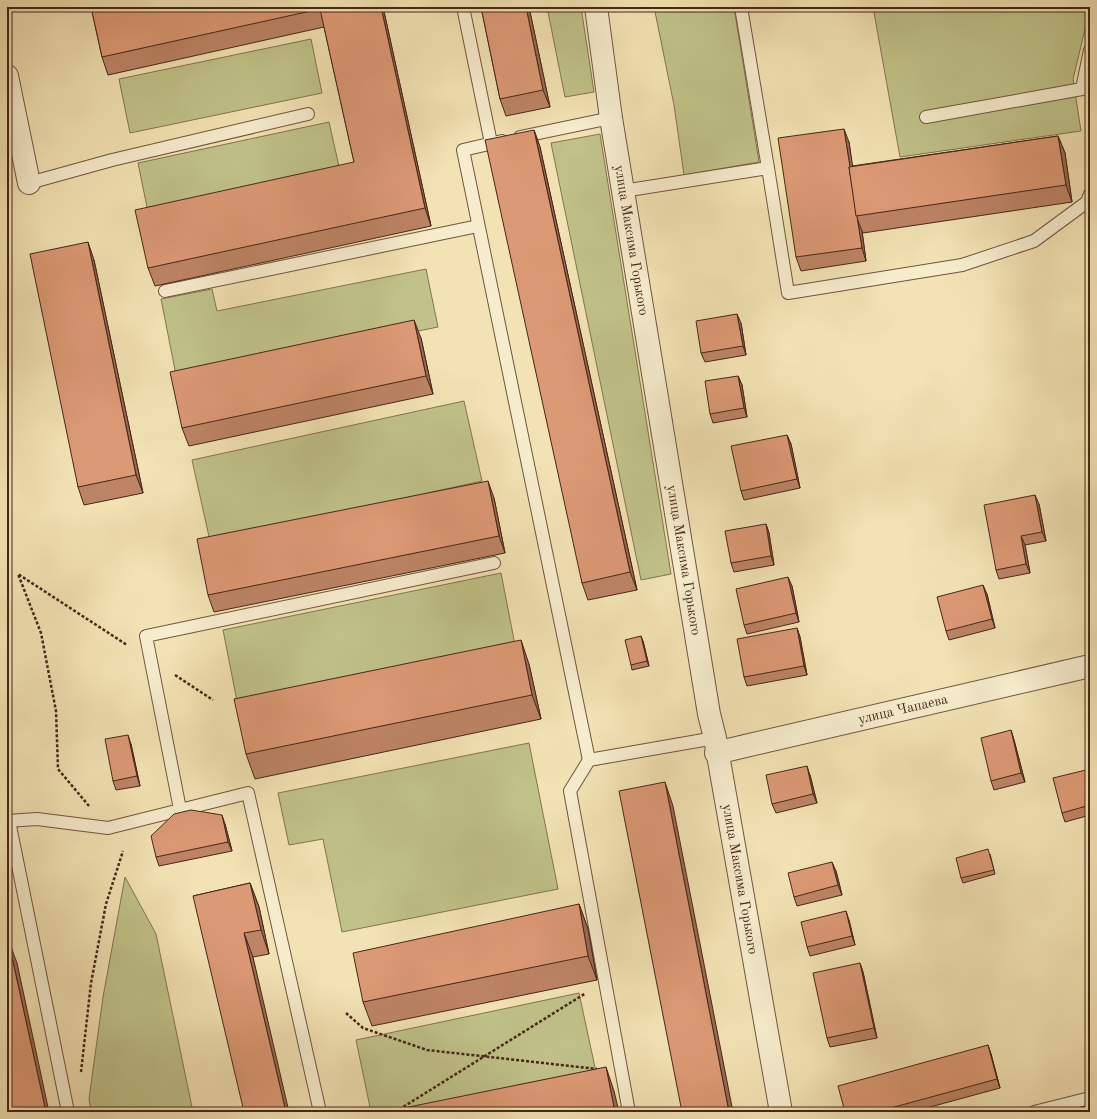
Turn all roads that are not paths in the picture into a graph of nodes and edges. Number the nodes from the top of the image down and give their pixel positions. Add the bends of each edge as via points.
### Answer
1 (463, 7) edge
2 (596, 7) edge
3 (742, 7) edge
4 (1090, 50) edge
5 (7, 76) edge
6 (308, 114) dead end
7 (611, 118) junction
8 (926, 118) dead end
9 (491, 143) junction
10 (768, 168) junction
11 (29, 183) joint
12 (623, 191) junction
13 (1090, 194) edge
14 (478, 226) junction
15 (165, 291) dead end
16 (494, 563) dead end
17 (1090, 666) edge
18 (716, 746) junction
19 (589, 760) junction
20 (180, 809) junction
21 (8, 821) edge
22 (1090, 1098) edge
23 (68, 1112) edge
24 (320, 1112) edge
25 (629, 1112) edge
26 (781, 1112) edge
27 (1034, 1112) edge

1 - 9 lane
2 - 7 street, улица Максима Горького
3 - 10 lane
4 - 8 lane via 1082,89
5 - 11 street
6 - 11 lane via 112,160
7 - 9 lane
7 - 12 street, улица Максима Горького
9 - 14 lane via 463,150
10 - 12 lane
10 - 13 lane via 788,293 962,265 1034,241 1087,202
12 - 18 street, улица Максима Горького
14 - 15 lane
14 - 19 lane
16 - 20 lane via 146,636
17 - 18 street, улица Чапаева via 741,747
18 - 19 lane
18 - 26 street, улица Максима Горького
19 - 25 lane via 570,791
20 - 21 lane via 108,828 37,819
20 - 24 lane via 248,793
21 - 23 lane
22 - 27 lane

